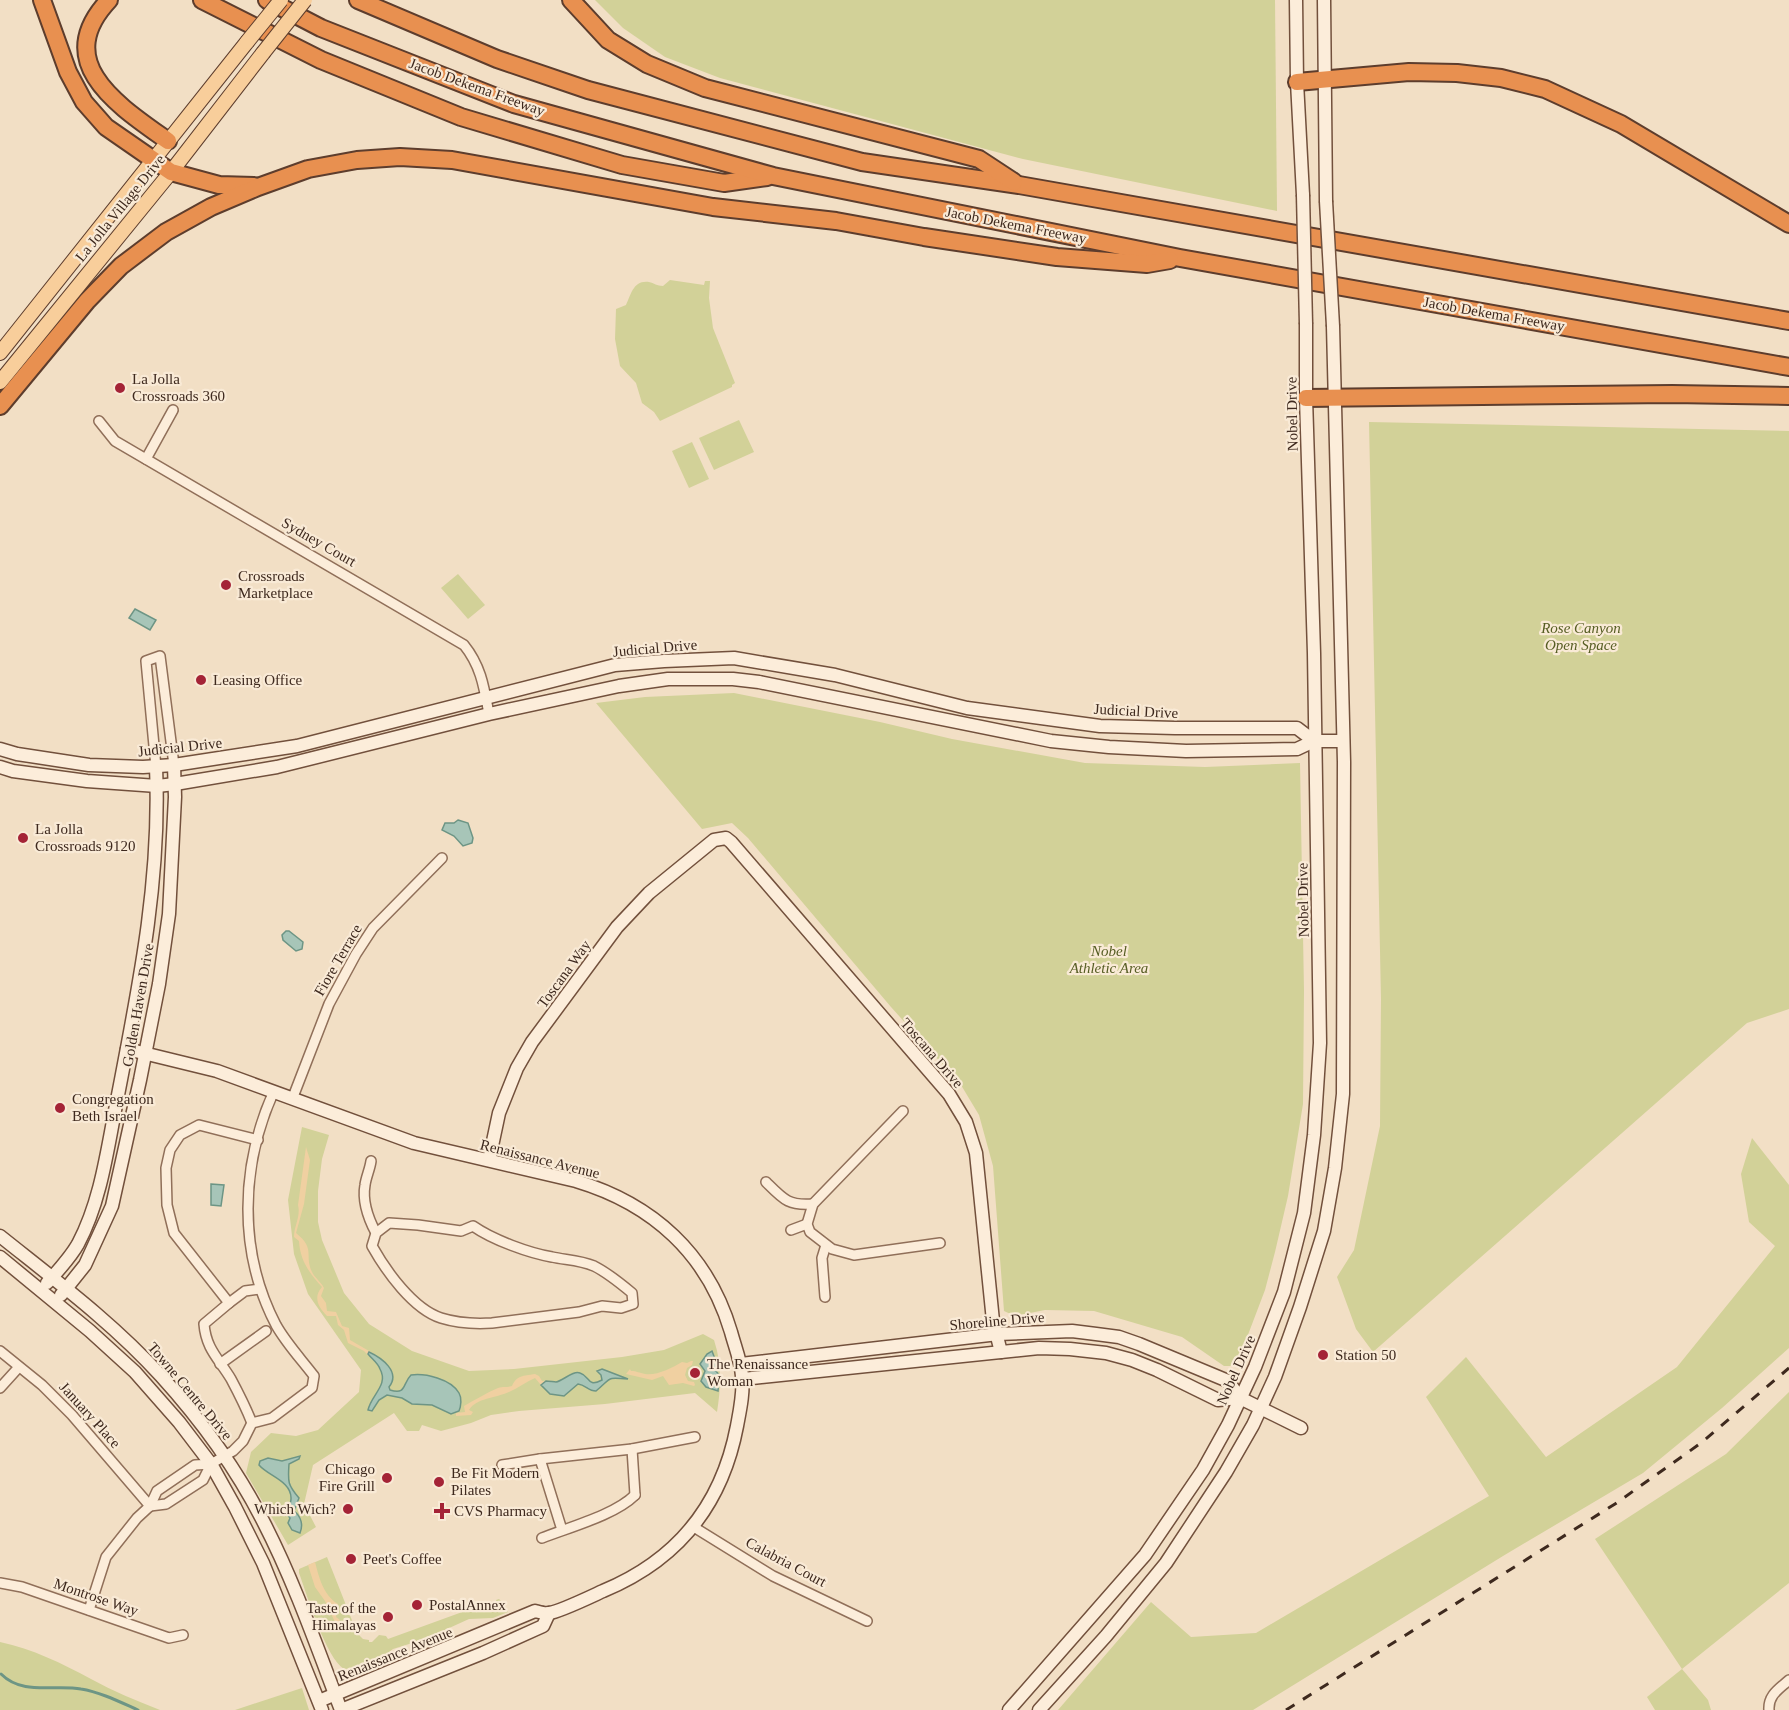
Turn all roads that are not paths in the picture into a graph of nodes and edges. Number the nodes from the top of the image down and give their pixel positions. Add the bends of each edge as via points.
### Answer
1 (42, 0) edge
2 (109, 0) edge
3 (202, 0) edge
4 (267, 0) edge
5 (280, 0) edge
6 (305, 0) edge
7 (357, 0) edge
8 (571, 0) edge
9 (1296, 0) edge
10 (1324, 0) edge
11 (1326, 80) junction
12 (1297, 82) junction
13 (168, 141) junction
14 (153, 161) junction
15 (171, 172) junction
16 (773, 177) junction
17 (1019, 185) junction
18 (258, 187) junction
19 (1789, 224) edge
20 (1180, 258) junction
21 (1789, 321) edge
22 (0, 353) edge
23 (1789, 367) edge
24 (0, 382) edge
25 (1335, 396) junction
26 (1789, 396) edge
27 (1306, 398) junction
28 (0, 406) edge
29 (173, 410) dead end
30 (99, 421) dead end
31 (146, 459) junction
32 (486, 697) junction
33 (489, 714) junction
34 (1314, 741) junction
35 (1343, 741) junction
36 (0, 749) edge
37 (174, 765) junction
38 (0, 767) edge
39 (156, 767) junction
40 (175, 784) junction
41 (157, 786) junction
42 (714, 840) joint
43 (442, 858) dead end
44 (127, 1048) junction
45 (145, 1053) junction
46 (274, 1091) junction
47 (293, 1098) junction
48 (903, 1111) dead end
49 (258, 1140) junction
50 (489, 1160) junction
51 (371, 1161) dead end
52 (766, 1182) dead end
53 (813, 1204) junction
54 (807, 1224) junction
55 (791, 1230) dead end
56 (376, 1233) junction
57 (0, 1236) edge
58 (940, 1244) dead end
59 (826, 1245) junction
60 (0, 1257) edge
61 (52, 1278) junction
62 (260, 1289) junction
63 (66, 1290) junction
64 (41, 1291) junction
65 (825, 1297) dead end
66 (55, 1303) junction
67 (229, 1303) junction
68 (266, 1331) dead end
69 (998, 1334) junction
70 (0, 1351) edge
71 (1001, 1352) junction
72 (220, 1364) junction
73 (741, 1364) junction
74 (20, 1367) junction
75 (743, 1380) junction
76 (0, 1388) edge
77 (1240, 1398) junction
78 (1262, 1408) junction
79 (252, 1423) junction
80 (1301, 1428) dead end
81 (695, 1437) dead end
82 (632, 1449) junction
83 (224, 1456) junction
84 (540, 1459) junction
85 (211, 1464) junction
86 (502, 1465) dead end
87 (150, 1506) junction
88 (692, 1526) junction
89 (562, 1530) junction
90 (542, 1538) dead end
91 (0, 1583) edge
92 (89, 1610) junction
93 (549, 1613) junction
94 (867, 1622) dead end
95 (183, 1635) dead end
96 (1789, 1680) edge
97 (335, 1694) junction
98 (320, 1705) edge
99 (341, 1710) edge
100 (1009, 1710) edge
101 (1040, 1710) edge
102 (1769, 1710) edge

1 - 14 highway via 68,72 84,102 106,127
2 - 13 highway via 96,14 87,34 87,61 94,76 125,111
3 - 16 highway via 321,60 458,116 520,136 622,165 724,183
4 - 16 highway, Jacob Dekema Freeway via 321,28 514,104
5 - 13 main road, La Jolla Village Drive, bridge
6 - 15 main road, La Jolla Village Drive, bridge
7 - 17 highway via 497,59 588,90 862,162
8 - 17 highway via 608,40 647,64 705,88 979,159
9 - 12 street, Nobel Drive
10 - 11 street
11 - 12 highway
11 - 19 highway via 1409,72 1457,73 1545,89 1621,124
11 - 25 street, bridge via 1326,201
12 - 27 street, Nobel Drive, bridge
13 - 14 main road, La Jolla Village Drive
14 - 15 highway
14 - 22 main road, La Jolla Village Drive
15 - 18 highway via 219,185
15 - 24 main road, La Jolla Village Drive
16 - 20 highway, Jacob Dekema Freeway
17 - 21 highway
18 - 20 highway via 308,170 357,160 452,160 713,207 836,221 1057,256 1147,264
18 - 28 highway via 166,232 121,266
20 - 23 highway, Jacob Dekema Freeway
25 - 26 highway
25 - 27 highway
25 - 35 street
27 - 34 street, Nobel Drive
29 - 31 street
30 - 31 street, Sydney Court via 115,441
31 - 32 street, Sydney Court via 464,645 475,659
32 - 33 street, Sydney Court
32 - 34 street, Judicial Drive via 615,666 734,658 835,675 967,708 1100,726 1297,728
32 - 37 street, Judicial Drive via 297,746
33 - 34 street, Judicial Drive via 619,686 668,679 734,679 1051,741 1186,751 1297,749
33 - 40 street, Judicial Drive via 277,767
34 - 35 street, Judicial Drive
34 - 77 street, Nobel Drive via 1320,1043 1314,1135 1304,1213 1284,1292
35 - 78 street via 1343,1094 1335,1168 1324,1231
36 - 39 street, Judicial Drive via 89,765
37 - 39 street, Judicial Drive
37 - 39 street via 160,656 146,661
37 - 40 street, Golden Haven Drive
38 - 41 street, Judicial Drive via 87,781
39 - 41 street, Golden Haven Drive
40 - 41 street, Judicial Drive
40 - 45 street, Golden Haven Drive via 169,915
41 - 44 street, Golden Haven Drive via 151,912
42 - 50 street, Toscana Way via 649,893 617,927 532,1042 499,1113
42 - 69 street, Toscana Drive via 726,838 731,842 949,1094 966,1122 976,1153 993,1321
43 - 47 street, Fiore Terrace via 374,928 356,954 330,1004
44 - 45 street, Renaissance Avenue
44 - 61 street, Golden Haven Drive via 94,1204 78,1243
45 - 46 street, Renaissance Avenue via 217,1071
45 - 63 street, Golden Haven Drive via 112,1206 85,1265
46 - 47 street, Renaissance Avenue
46 - 49 street
47 - 50 street, Renaissance Avenue via 414,1143
48 - 53 street
49 - 62 street via 247,1214 250,1250
49 - 67 street via 200,1125 180,1135 170,1150 166,1168 167,1205 174,1233
50 - 73 street, Renaissance Avenue via 597,1187 625,1199 659,1222 690,1252 710,1280
51 - 56 street via 365,1200 367,1216
52 - 53 street via 786,1201
53 - 54 street
54 - 55 street
54 - 59 street via 810,1232
56 - 56 street via 372,1246 381,1262 409,1295 440,1318 479,1324 633,1304 632,1293 593,1266 534,1253 485,1235 473,1226 461,1231 389,1223
57 - 61 street, Towne Centre Drive
58 - 59 street via 855,1255
59 - 65 street via 822,1258
60 - 64 street, Towne Centre Drive
61 - 63 street, Towne Centre Drive
61 - 64 street, Golden Haven Drive
62 - 67 street via 245,1291
62 - 79 street via 277,1327 314,1380 312,1388 272,1418
63 - 66 street, Golden Haven Drive
63 - 83 street, Towne Centre Drive via 117,1332 161,1376
64 - 66 street, Towne Centre Drive
66 - 85 street, Towne Centre Drive via 135,1372
67 - 72 street via 204,1324 210,1350
68 - 72 street
69 - 71 street, Toscana Drive
69 - 73 street, Shoreline Drive
69 - 77 street, Shoreline Drive via 1072,1331 1119,1337 1227,1381
70 - 74 street, January Place
71 - 75 street, Shoreline Drive
71 - 77 street, Shoreline Drive via 1039,1348 1106,1353 1157,1370 1218,1400
72 - 79 street
73 - 75 street, Renaissance Avenue
74 - 76 street
74 - 87 street, January Place via 72,1415
75 - 88 street, Renaissance Avenue via 727,1467 710,1502
77 - 78 street, Shoreline Drive
77 - 100 street, Nobel Drive via 1203,1470 1145,1555
78 - 80 street, Shoreline Drive
78 - 101 street via 1226,1472 1166,1563
79 - 83 street via 243,1441
81 - 82 street
82 - 84 street
82 - 89 street via 638,1497
83 - 85 street
83 - 97 street, Towne Centre Drive via 264,1522
84 - 86 street
84 - 89 street
85 - 87 street via 203,1480 166,1504
85 - 87 street via 195,1465 157,1491
85 - 98 street, Towne Centre Drive via 269,1575
87 - 92 street via 106,1557
88 - 93 street, Renaissance Avenue via 645,1570
88 - 94 street, Calabria Court via 773,1576
89 - 90 street
91 - 92 street, Montrose Way
92 - 95 street, Montrose Way via 169,1638
93 - 97 street, Renaissance Avenue via 536,1611
93 - 99 street, Renaissance Avenue via 543,1626
96 - 102 street via 1773,1694
97 - 98 street, Renaissance Avenue
97 - 99 street, Towne Centre Drive

